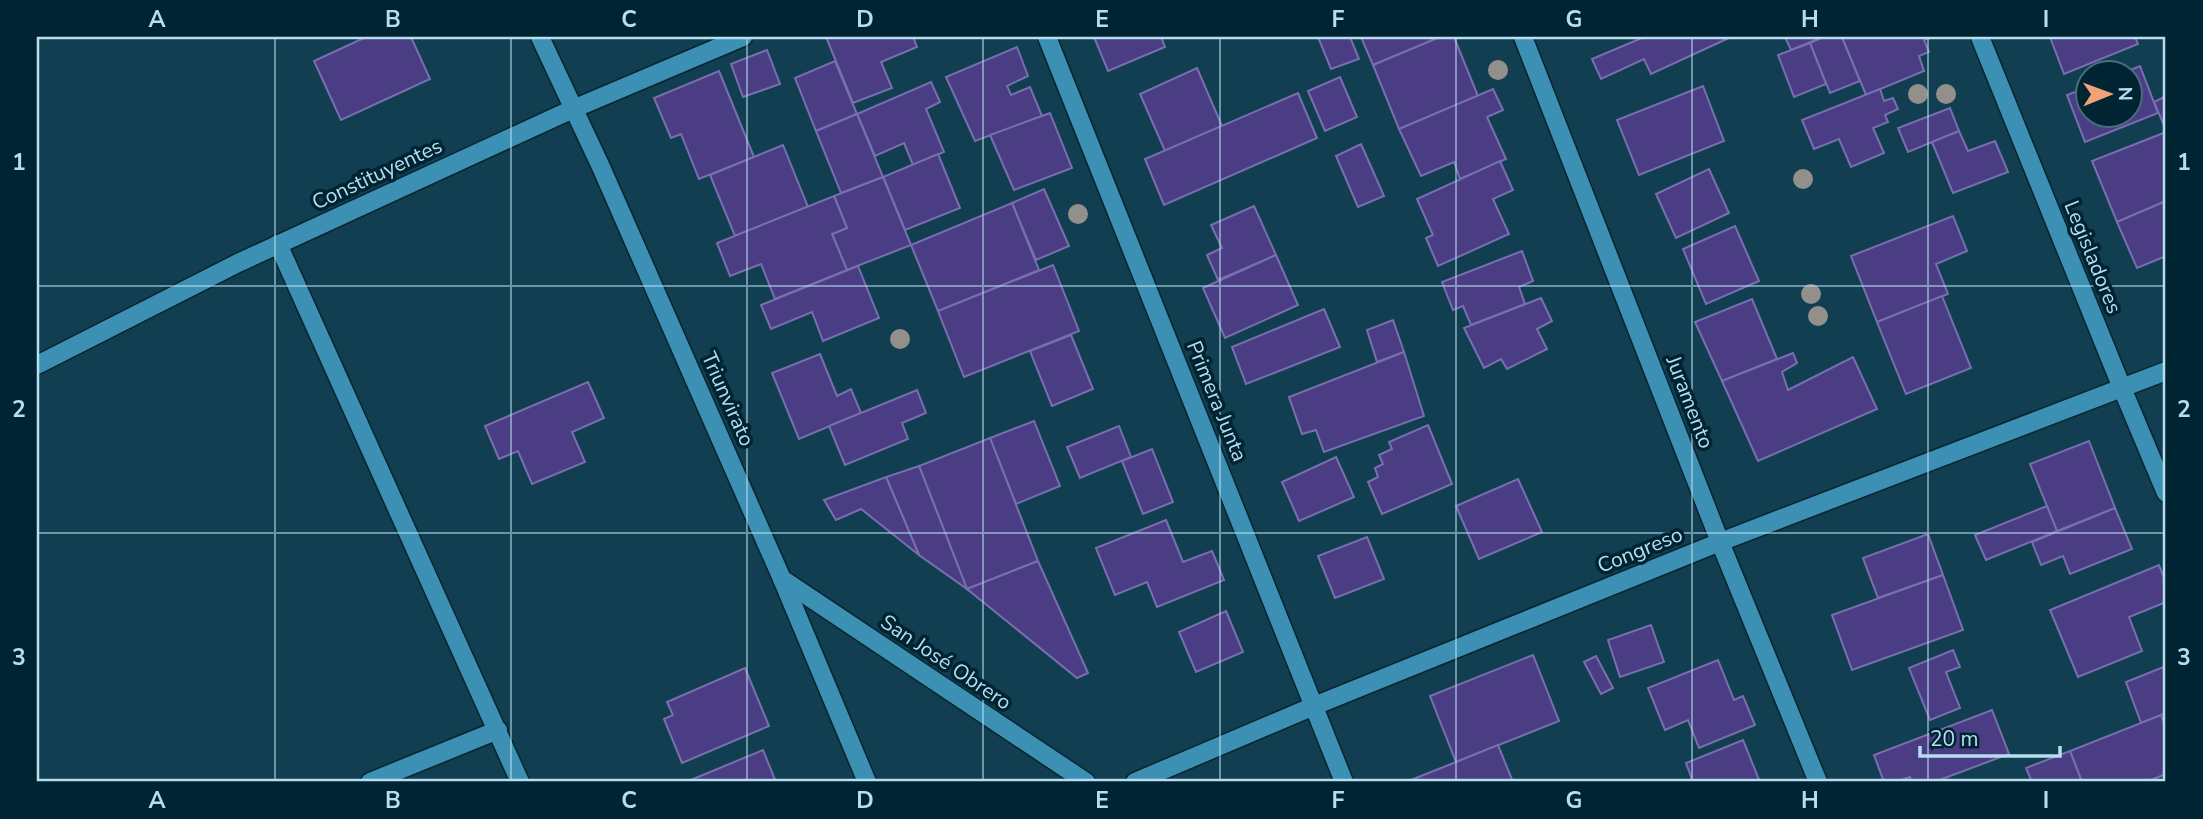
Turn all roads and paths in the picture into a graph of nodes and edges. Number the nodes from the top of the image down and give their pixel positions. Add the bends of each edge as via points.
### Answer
1 (540, 37) edge
2 (743, 37) edge
3 (1047, 37) edge
4 (1523, 37) edge
5 (1980, 37) edge
6 (573, 109) junction
7 (278, 244) junction
8 (37, 365) edge
9 (2166, 371) edge
10 (2122, 388) junction
11 (2166, 493) edge
12 (1720, 542) junction
13 (782, 579) junction
14 (1314, 706) junction
15 (498, 730) junction
16 (370, 782) edge
17 (520, 782) edge
18 (867, 782) edge
19 (1086, 782) edge
20 (1135, 782) edge
21 (1344, 782) edge
22 (1818, 782) edge

1 - 6 street, Triunvirato
2 - 6 street, Constituyentes
3 - 14 street, Primera Junta
4 - 12 street, Juramento
5 - 10 street, Legisladores
6 - 7 street, Constituyentes
6 - 13 street, Triunvirato
7 - 8 street, Constituyentes
7 - 15 street
9 - 10 street, Congreso
10 - 11 street, Legisladores
10 - 12 street, Congreso
12 - 14 street, Congreso
12 - 22 street, Juramento
13 - 18 street, Triunvirato
13 - 19 street, San José Obrero
14 - 20 street, Congreso
14 - 21 street, Primera Junta
15 - 16 street
15 - 17 street

